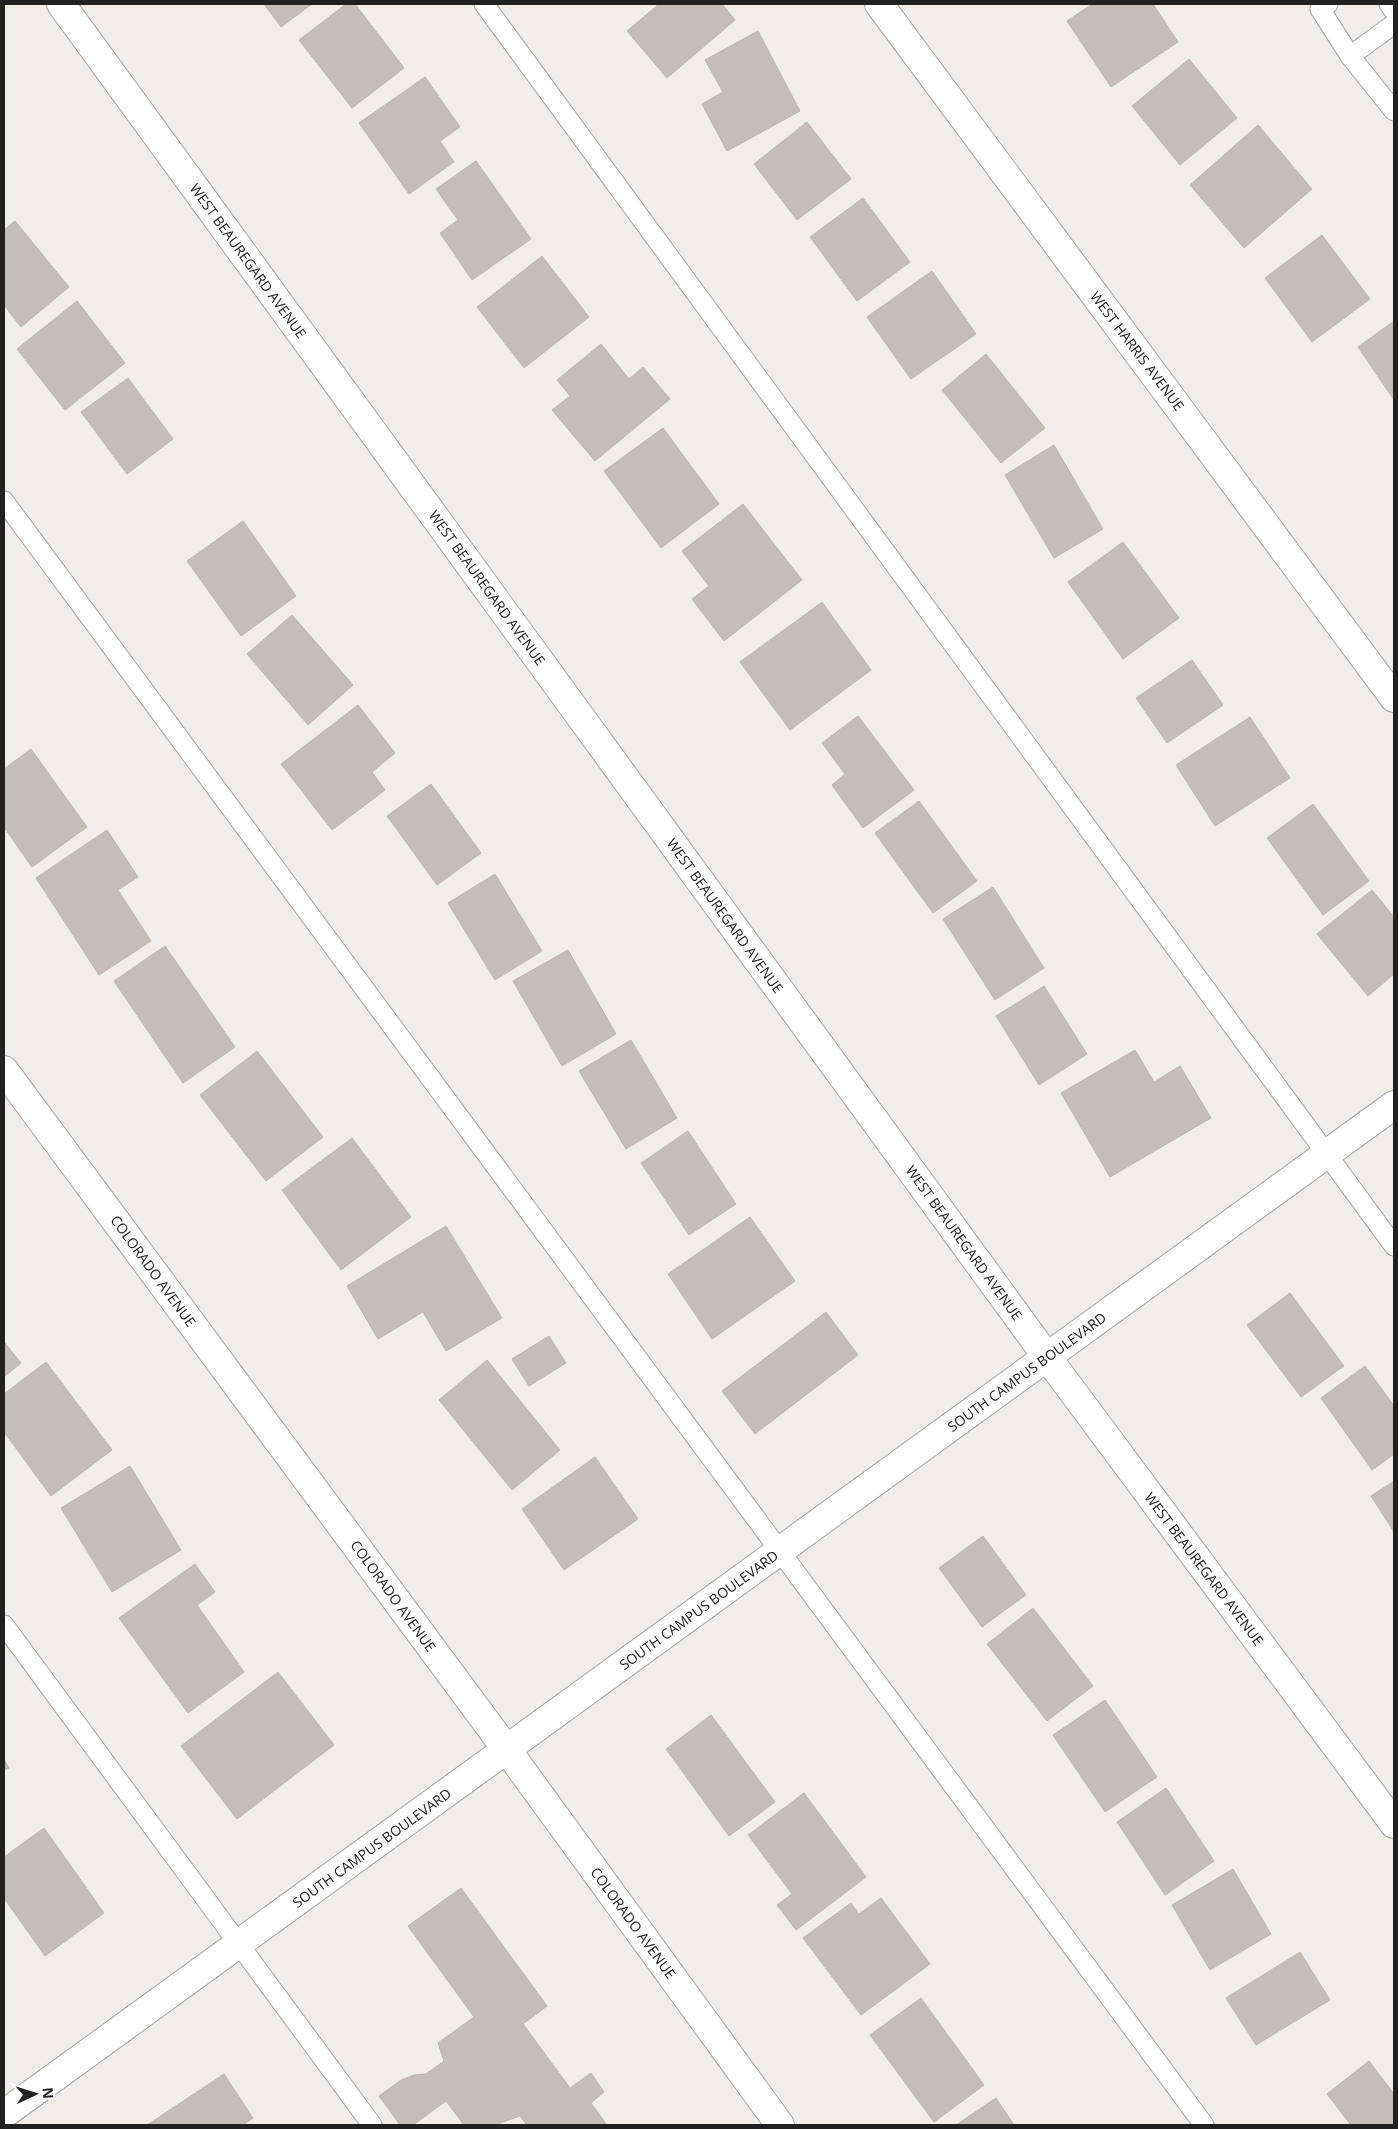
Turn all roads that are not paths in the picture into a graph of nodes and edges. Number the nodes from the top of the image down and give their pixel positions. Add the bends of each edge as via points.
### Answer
1 (61, 4) edge
2 (484, 4) edge
3 (879, 4) edge
4 (1389, 4) edge
5 (1321, 6) edge
6 (1394, 11) edge
7 (1394, 24) edge
8 (1350, 56) junction
9 (1394, 111) edge
10 (4, 501) edge
11 (1394, 698) edge
12 (4, 1070) edge
13 (1394, 1105) edge
14 (1327, 1154) junction
15 (1394, 1246) edge
16 (1047, 1357) junction
17 (780, 1551) junction
18 (4, 1625) edge
19 (507, 1750) junction
20 (1394, 1824) edge
21 (239, 1944) junction
22 (4, 2114) edge
23 (372, 2125) edge
24 (780, 2125) edge
25 (1204, 2125) edge

1 - 16 street, WEST BEAUREGARD AVENUE
2 - 14 lane
3 - 11 street, WEST HARRIS AVENUE
4 - 6 lane
5 - 8 lane
7 - 8 lane
8 - 9 lane
10 - 17 lane
12 - 19 street, COLORADO AVENUE
13 - 14 street, SOUTH CAMPUS BOULEVARD
14 - 15 lane
14 - 16 street, SOUTH CAMPUS BOULEVARD
16 - 17 street, SOUTH CAMPUS BOULEVARD
16 - 20 street, WEST BEAUREGARD AVENUE
17 - 19 street, SOUTH CAMPUS BOULEVARD
17 - 25 lane
18 - 21 lane
19 - 21 street, SOUTH CAMPUS BOULEVARD
19 - 24 street, COLORADO AVENUE
21 - 22 street, SOUTH CAMPUS BOULEVARD
21 - 23 lane

